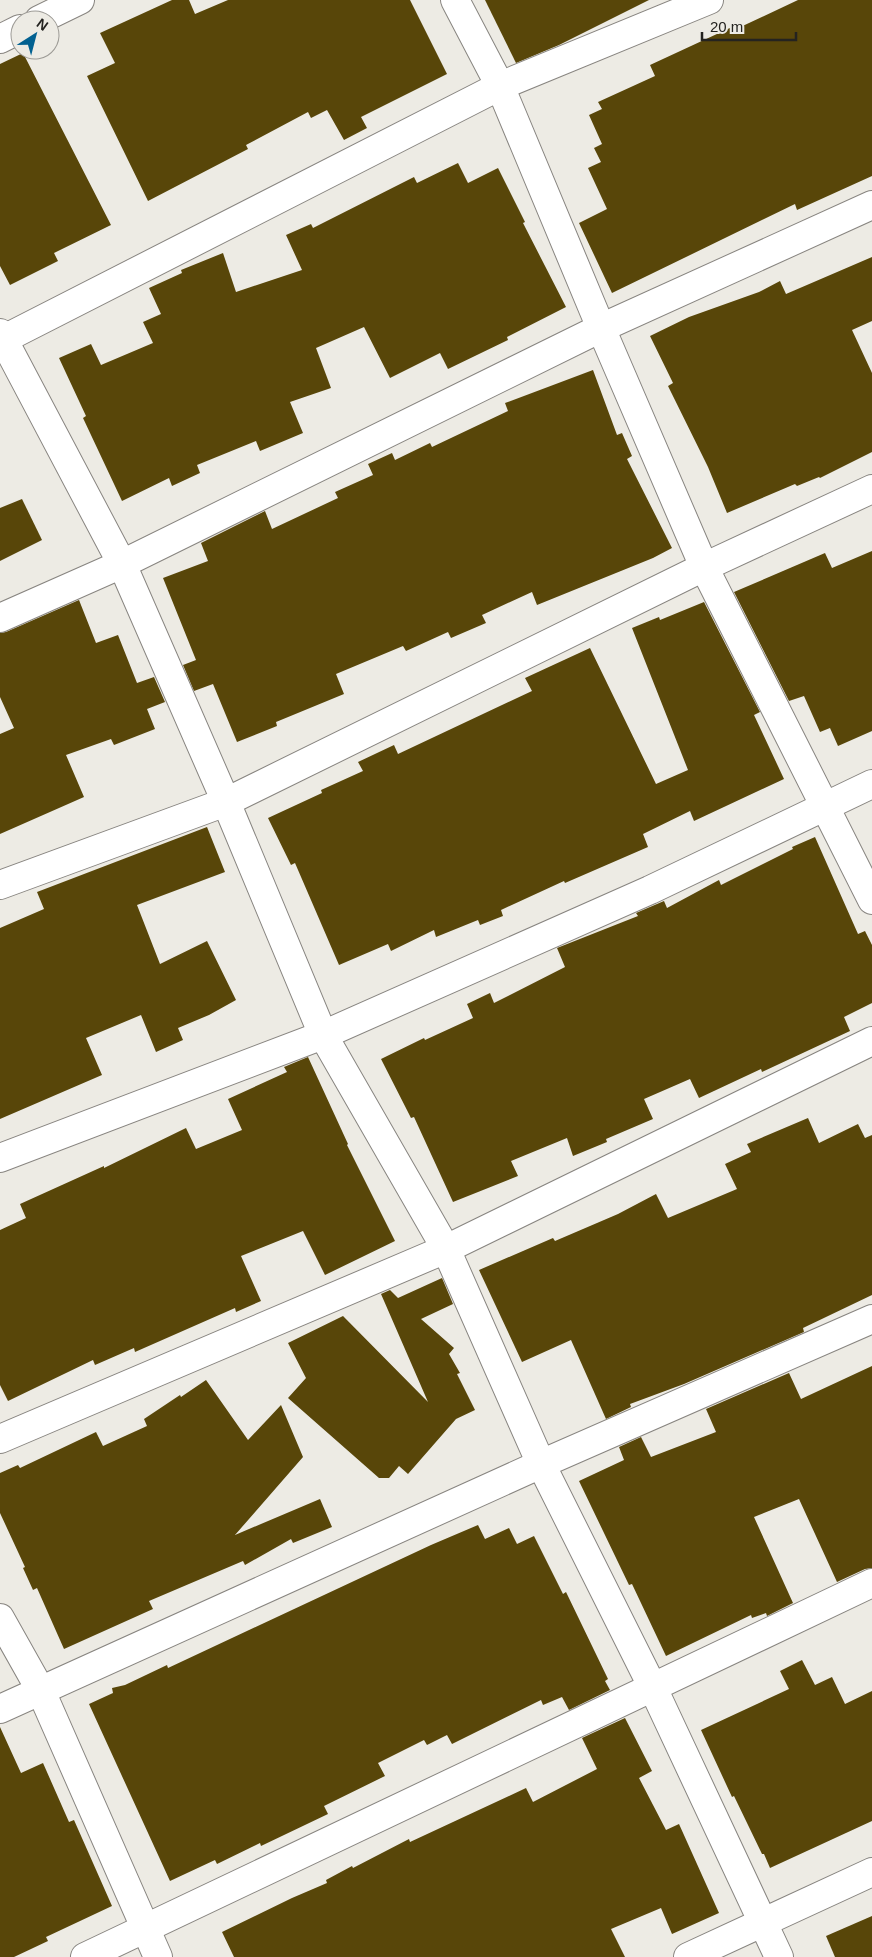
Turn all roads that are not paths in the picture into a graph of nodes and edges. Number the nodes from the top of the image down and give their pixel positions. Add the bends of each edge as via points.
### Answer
1 (80, 0) edge
2 (455, 0) edge
3 (709, 0) edge
4 (60, 10) edge
5 (500, 86) junction
6 (872, 205) edge
7 (601, 328) junction
8 (1, 338) edge
9 (872, 489) edge
10 (122, 564) junction
11 (704, 567) junction
12 (0, 618) edge
13 (872, 784) edge
14 (226, 802) junction
15 (826, 807) junction
16 (0, 885) edge
17 (872, 900) edge
18 (323, 1035) junction
19 (872, 1042) edge
20 (0, 1158) edge
21 (446, 1248) junction
22 (872, 1319) edge
23 (0, 1439) edge
24 (541, 1464) junction
25 (872, 1583) edge
26 (0, 1618) edge
27 (652, 1688) junction
28 (41, 1691) junction
29 (0, 1709) edge
30 (872, 1872) edge
31 (762, 1922) junction
32 (144, 1928) junction
33 (85, 1957) edge
34 (158, 1957) edge
35 (688, 1957) edge
36 (779, 1957) edge

1 - 4 street
2 - 5 street
3 - 5 street
5 - 7 street
5 - 8 street
6 - 7 street
7 - 10 street
7 - 11 street
8 - 10 street
9 - 11 street
10 - 12 street
10 - 14 street
11 - 14 street
11 - 15 street
13 - 15 street
14 - 16 street
14 - 18 street
15 - 17 street
15 - 18 street via 650,890
18 - 20 street
18 - 21 street
19 - 21 street
21 - 23 street
21 - 24 street
22 - 24 street
24 - 27 street
24 - 28 street
25 - 27 street
26 - 28 street
27 - 31 street
27 - 32 street
28 - 29 street
28 - 32 street
30 - 31 street
31 - 35 street
31 - 36 street
32 - 33 street
32 - 34 street

